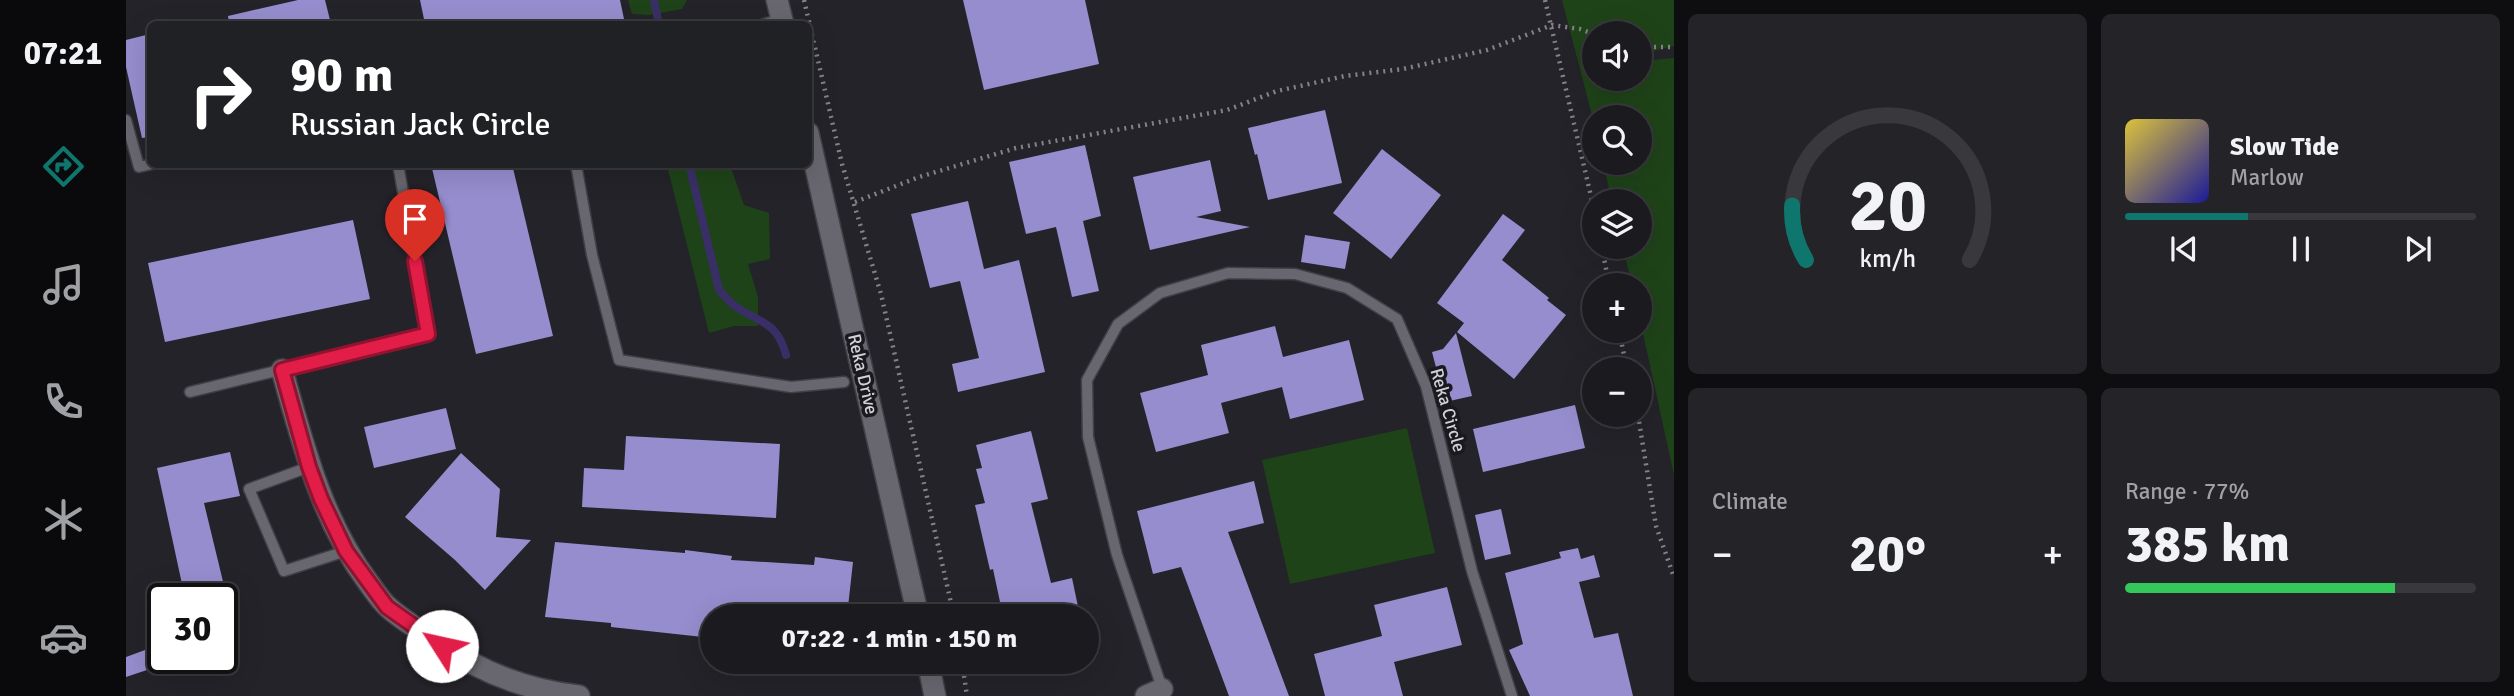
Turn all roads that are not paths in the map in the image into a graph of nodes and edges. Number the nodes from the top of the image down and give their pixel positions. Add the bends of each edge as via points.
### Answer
1 (126, 120) edge
2 (812, 150) edge
3 (147, 165) edge
4 (399, 168) edge
5 (577, 168) edge
6 (282, 370) junction
7 (844, 382) dead end
8 (190, 392) dead end
9 (309, 467) junction
10 (346, 551) junction
11 (915, 604) edge
12 (930, 674) edge
13 (1158, 694) edge
14 (579, 696) edge
15 (935, 696) edge
16 (1512, 696) edge

1 - 3 lane via 139,167
2 - 11 street, Reka Drive
4 - 6 lane via 428,334
5 - 7 lane via 618,360 791,387
6 - 8 lane
6 - 9 street
9 - 10 street
9 - 10 lane via 250,489 284,571
10 - 14 street via 387,607 460,659 506,679
12 - 15 street
13 - 16 lane, Reka Circle via 1088,437 1087,380 1118,324 1160,293 1228,273 1295,274 1347,288 1397,319 1426,386 1472,571

